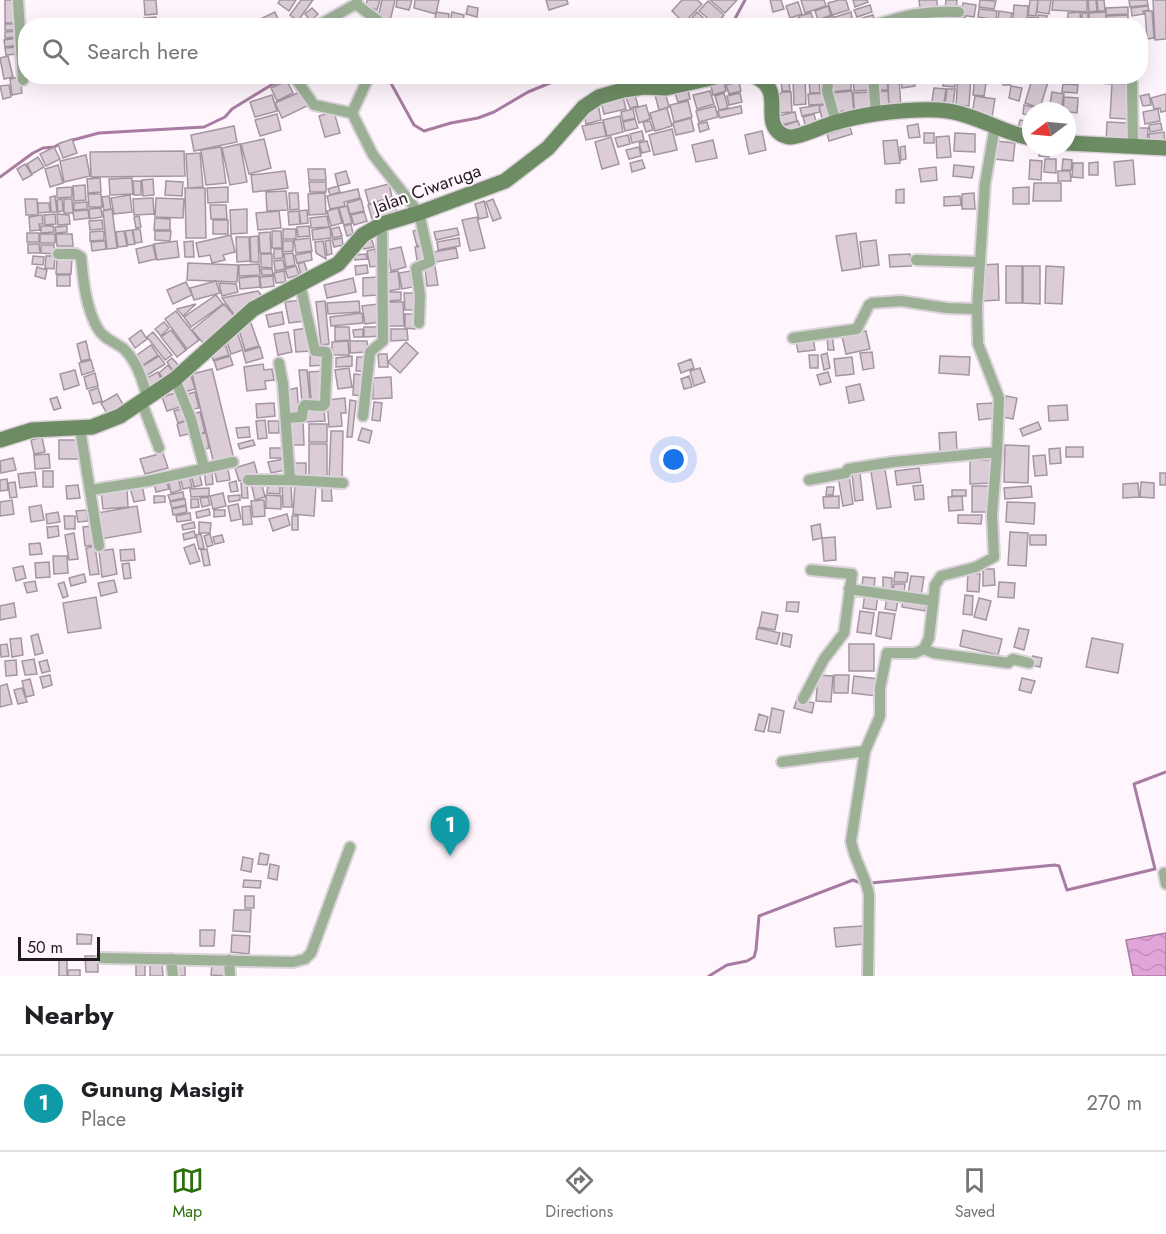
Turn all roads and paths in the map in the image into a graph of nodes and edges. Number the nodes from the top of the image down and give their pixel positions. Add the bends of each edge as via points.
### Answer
1 (18, 0) edge
2 (356, 2) edge
3 (959, 12) dead end
4 (19, 18) edge
5 (330, 18) edge
6 (375, 18) edge
7 (896, 18) edge
8 (299, 84) edge
9 (365, 84) edge
10 (684, 84) edge
11 (767, 84) edge
12 (828, 84) edge
13 (874, 84) edge
14 (1132, 84) edge
15 (352, 113) junction
16 (876, 114) junction
17 (836, 122) junction
18 (994, 126) junction
19 (1022, 137) edge
20 (1076, 143) edge
21 (1133, 147) junction
22 (1166, 148) edge
23 (419, 213) junction
24 (382, 224) junction
25 (58, 254) dead end
26 (916, 260) dead end
27 (980, 262) junction
28 (300, 284) junction
29 (978, 309) junction
30 (419, 323) dead end
31 (793, 338) dead end
32 (279, 363) dead end
33 (175, 379) junction
34 (145, 401) junction
35 (363, 416) dead end
36 (286, 418) junction
37 (80, 429) junction
38 (0, 440) edge
39 (159, 448) dead end
40 (997, 452) junction
41 (233, 462) dead end
42 (204, 467) junction
43 (248, 480) dead end
44 (290, 480) junction
45 (809, 480) dead end
46 (343, 483) dead end
47 (91, 490) junction
48 (99, 546) dead end
49 (811, 570) dead end
50 (849, 589) junction
51 (933, 601) junction
52 (924, 649) junction
53 (1029, 663) dead end
54 (803, 699) dead end
55 (865, 751) junction
56 (782, 762) dead end
57 (350, 847) dead end
58 (102, 958) dead end
59 (171, 959) junction
60 (229, 960) junction
61 (173, 976) edge
62 (230, 976) edge
63 (868, 976) edge

1 - 4 street
2 - 5 street
2 - 6 street
3 - 7 street via 936,11
8 - 15 street via 314,105
9 - 15 street
10 - 23 street, Jalan Ciwaruga via 623,90 599,97 584,106 548,148 505,181
11 - 17 street via 772,97 773,125 781,135 791,137
12 - 17 street
13 - 16 street
14 - 21 street
15 - 23 street via 373,154
16 - 17 street
16 - 18 street via 949,111
18 - 19 street
18 - 27 street via 985,184
20 - 21 street
21 - 22 street
23 - 24 street, Jalan Ciwaruga
23 - 30 street via 430,261 416,268
24 - 28 street, Jalan Ciwaruga via 363,235 338,264
24 - 35 street via 384,341 370,352
25 - 34 street via 81,257 84,286 96,324 136,364
26 - 27 street
27 - 29 street
28 - 33 street, Jalan Ciwaruga via 253,309
28 - 36 street via 315,351 327,355 326,404 305,405 302,417
29 - 31 street via 901,301 872,303 857,329
29 - 40 street via 978,344 999,398
32 - 36 street
33 - 34 street, Jalan Ciwaruga
33 - 42 street
34 - 37 street, Jalan Ciwaruga via 120,416
34 - 39 street
36 - 44 street
37 - 38 street, Jalan Ciwaruga via 32,430
37 - 47 street
40 - 45 street via 893,462
40 - 51 street via 992,515 994,557 976,567 941,576
41 - 42 street
42 - 47 street
43 - 44 street
44 - 46 street
47 - 48 street
49 - 50 street via 852,574
50 - 51 street
50 - 54 street via 844,633 824,659
51 - 52 street
52 - 53 street
52 - 55 street via 915,653 887,653 880,688 880,716
55 - 56 street
55 - 63 street via 851,841 868,889
57 - 60 street via 318,938 305,959
58 - 59 street
59 - 60 street
59 - 61 street
60 - 62 street

